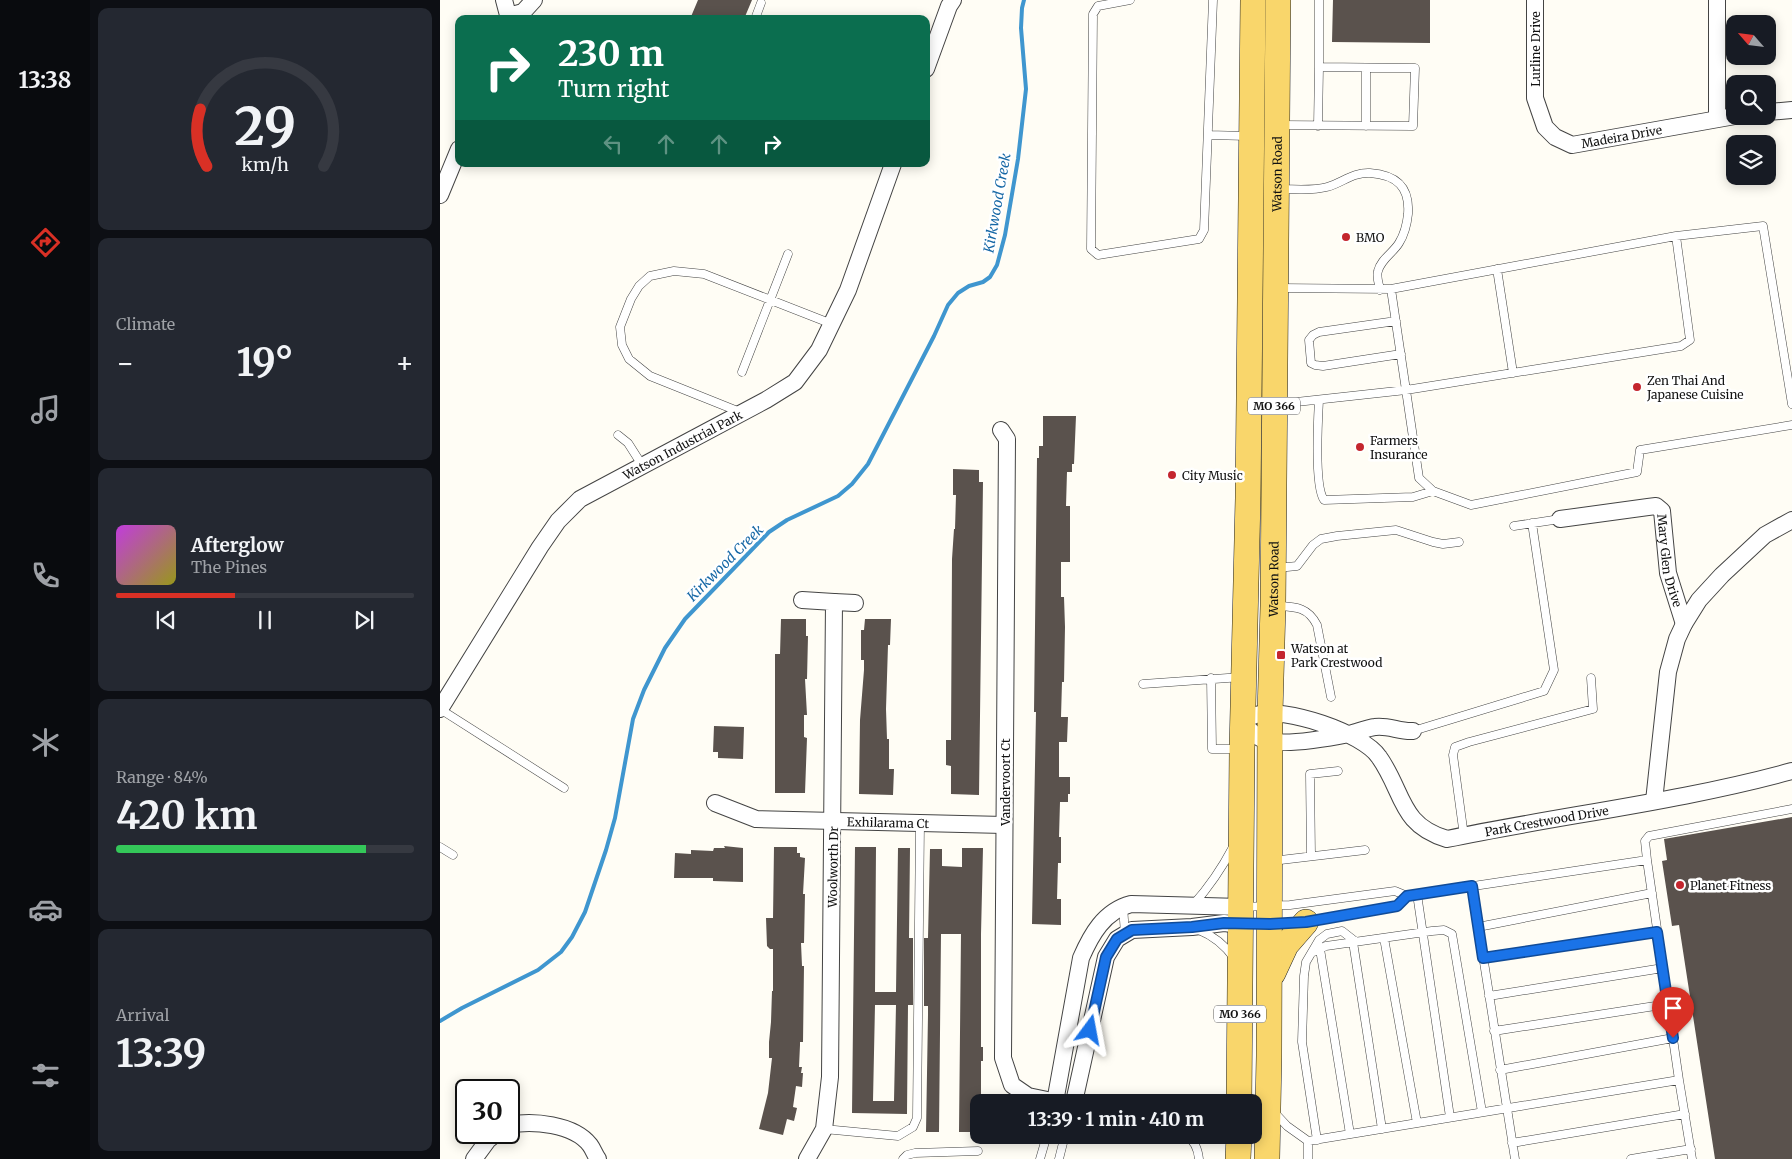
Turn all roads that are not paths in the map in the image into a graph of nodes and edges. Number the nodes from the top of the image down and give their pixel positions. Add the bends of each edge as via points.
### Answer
1 (534, 0) edge
2 (953, 0) edge
3 (1130, 0) edge
4 (1213, 0) edge
5 (1253, 0) edge
6 (1278, 0) edge
7 (1319, 0) edge
8 (1535, 0) edge
9 (1716, 0) edge
10 (761, 3) dead end
11 (507, 12) edge
12 (756, 15) edge
13 (930, 58) edge
14 (1319, 67) junction
15 (1366, 68) junction
16 (1535, 98) joint
17 (1792, 110) edge
18 (1776, 111) edge
19 (1726, 117) edge
20 (1717, 118) junction
21 (1276, 126) junction
22 (1318, 126) junction
23 (1366, 126) junction
24 (1208, 134) junction
25 (1252, 136) junction
26 (455, 159) edge
27 (891, 167) edge
28 (1276, 189) junction
29 (440, 195) edge
30 (1676, 236) junction
31 (788, 254) dead end
32 (1497, 269) junction
33 (1262, 288) junction
34 (1391, 289) junction
35 (1380, 290) junction
36 (770, 300) junction
37 (1396, 321) junction
38 (832, 324) junction
39 (1401, 354) junction
40 (742, 372) dead end
41 (1513, 373) junction
42 (1406, 390) junction
43 (1319, 400) junction
44 (1274, 404) junction
45 (1792, 404) edge
46 (741, 412) junction
47 (1792, 425) edge
48 (1001, 430) dead end
49 (618, 435) dead end
50 (642, 465) junction
51 (1433, 491) junction
52 (1560, 519) joint
53 (1792, 520) edge
54 (1532, 524) junction
55 (1514, 526) dead end
56 (1459, 542) dead end
57 (1273, 569) junction
58 (802, 600) dead end
59 (834, 602) junction
60 (854, 603) dead end
61 (1272, 606) junction
62 (1684, 624) junction
63 (1244, 677) junction
64 (1211, 678) junction
65 (1591, 678) dead end
66 (1144, 684) dead end
67 (1331, 696) dead end
68 (440, 709) edge
69 (1270, 714) junction
70 (1243, 723) junction
71 (1413, 730) joint
72 (1350, 734) junction
73 (1270, 742) junction
74 (1242, 749) junction
75 (1338, 770) dead end
76 (1792, 771) edge
77 (564, 788) dead end
78 (1654, 801) junction
79 (715, 803) dead end
80 (1792, 809) edge
81 (833, 821) junction
82 (920, 823) junction
83 (1004, 825) junction
84 (1242, 829) junction
85 (1464, 836) junction
86 (440, 847) edge
87 (1365, 850) dead end
88 (453, 855) dead end
89 (1311, 856) junction
90 (1647, 860) junction
91 (1270, 862) junction
92 (1472, 886) junction
93 (1652, 893) junction
94 (1417, 894) junction
95 (1407, 896) junction
96 (1192, 904) junction
97 (1123, 906) junction
98 (1270, 915) junction
99 (1241, 916) junction
100 (1306, 922) junction
101 (1192, 927) junction
102 (1478, 927) junction
103 (1657, 932) junction
104 (1421, 933) junction
105 (1125, 934) junction
106 (1384, 938) junction
107 (1354, 942) junction
108 (1316, 950) junction
109 (1483, 958) junction
110 (1241, 967) junction
111 (1662, 968) junction
112 (1270, 980) junction
113 (1489, 996) junction
114 (1668, 1004) junction
115 (1494, 1031) junction
116 (1673, 1038) junction
117 (1500, 1070) junction
118 (1679, 1080) junction
119 (1025, 1094) edge
120 (1057, 1094) edge
121 (1076, 1094) edge
122 (1239, 1094) edge
123 (1268, 1105) junction
124 (1506, 1108) junction
125 (1482, 1112) junction
126 (1685, 1114) junction
127 (1450, 1117) junction
128 (520, 1123) edge
129 (1417, 1123) junction
130 (824, 1129) junction
131 (1382, 1129) junction
132 (1350, 1134) junction
133 (1317, 1140) junction
134 (1308, 1141) junction
135 (485, 1144) edge
136 (1044, 1144) edge
137 (1063, 1144) edge
138 (1195, 1144) edge
139 (1239, 1144) edge
140 (1512, 1144) junction
141 (1691, 1149) junction
142 (978, 1151) dead end
143 (474, 1159) edge
144 (598, 1159) edge
145 (807, 1159) edge
146 (903, 1159) edge
147 (1040, 1159) edge
148 (1059, 1159) edge
149 (1199, 1159) edge
150 (1238, 1159) edge
151 (1267, 1159) edge
152 (1308, 1159) edge
153 (1515, 1159) edge
154 (1631, 1159) edge
155 (1692, 1159) edge

1 - 11 street via 522,12
2 - 13 street
3 - 24 lane via 1098,6 1093,14 1090,249 1098,254 1199,239 1204,230
4 - 24 lane
5 - 25 main road, Watson Road / MO 366
6 - 21 main road, Watson Road / MO 366
7 - 14 lane
8 - 16 street, Lurline Drive
9 - 20 street
10 - 12 lane
14 - 15 lane
14 - 22 lane
15 - 23 lane
15 - 23 lane via 1415,68 1412,126
16 - 20 street, Madeira Drive via 1546,126 1555,137 1572,145
17 - 18 street
19 - 20 street, Madeira Drive
21 - 22 lane
21 - 28 main road, Watson Road / MO 366
22 - 23 lane
24 - 25 lane
25 - 33 main road, Watson Road / MO 366
26 - 29 street
27 - 38 street, Watson Industrial Park via 848,290
28 - 33 main road, Watson Road / MO 366
28 - 35 lane via 1327,187 1354,175 1369,173 1397,180 1407,195 1407,222 1398,245 1378,270
30 - 32 lane
30 - 41 lane via 1690,340 1681,346
30 - 45 lane via 1763,226
31 - 36 lane
32 - 34 lane
32 - 41 lane
33 - 35 lane
33 - 44 main road, Watson Road / MO 366
33 - 63 main road, Watson Road / MO 366 via 1248,498
34 - 35 lane
34 - 37 lane
36 - 38 lane
36 - 40 lane
36 - 46 lane via 704,274 674,271 650,276 639,286 620,328 622,345 629,360 650,376
37 - 39 lane
37 - 39 lane via 1319,332 1309,340 1311,363 1323,366
38 - 46 street, Watson Industrial Park via 819,350 795,382
39 - 42 lane
41 - 42 lane
42 - 43 lane
42 - 51 lane via 1420,478
43 - 44 lane
43 - 51 lane via 1319,486 1324,500 1413,497
44 - 57 main road, Watson Road / MO 366
46 - 50 street, Watson Industrial Park
47 - 51 lane via 1640,450 1637,472 1471,505
48 - 83 street, Vandervoort Ct via 1006,439
49 - 50 lane via 628,443
50 - 68 street, Watson Industrial Park via 580,500 558,521
52 - 54 lane
52 - 62 street, Mary Glen Drive via 1656,506 1662,511 1668,573
53 - 62 street, Mary Glen Drive via 1765,535 1722,575 1699,600
54 - 55 lane
54 - 71 lane via 1554,670 1544,691
56 - 57 lane via 1438,543 1396,530 1337,536 1317,542 1297,566
57 - 61 main road, Watson Road / MO 366
58 - 59 street
59 - 60 street
59 - 81 street, Woolworth Dr
61 - 67 lane via 1294,607 1312,616 1317,625
61 - 69 main road, Watson Road / MO 366
62 - 78 street, Mary Glen Drive via 1668,672
63 - 64 lane
63 - 70 main road, Watson Road / MO 366
64 - 66 lane
64 - 74 lane via 1212,749
65 - 85 lane via 1593,709 1455,747 1453,755
68 - 77 lane
69 - 70 street, Park Crestwood Drive via 1256,715
69 - 72 street, Park Crestwood Drive via 1289,714
69 - 73 main road, Watson Road / MO 366
70 - 73 street via 1259,738
70 - 74 main road, Watson Road / MO 366
71 - 72 street via 1384,726
72 - 73 street
72 - 85 street, Park Crestwood Drive via 1378,755 1418,826 1447,840
73 - 91 main road, Watson Road / MO 366
74 - 84 main road, Watson Road / MO 366
75 - 89 lane via 1310,774
76 - 78 street, Park Crestwood Drive
78 - 85 street, Park Crestwood Drive
79 - 81 street, Exhilarama Ct via 756,818
80 - 90 lane via 1649,836 1645,840
81 - 82 street, Exhilarama Ct
81 - 130 street, Woolworth Dr via 830,1077
82 - 83 street, Exhilarama Ct
82 - 130 lane via 917,1118 913,1127 898,1136
83 - 119 street, Vandervoort Ct via 1003,1058 1012,1085
84 - 96 lane via 1226,862
84 - 99 main road, Watson Road / MO 366
86 - 88 lane
87 - 89 lane
89 - 91 lane
90 - 92 lane
90 - 93 lane
91 - 98 main road, Watson Road / MO 366
92 - 94 lane
92 - 102 lane
93 - 102 lane
93 - 103 lane
94 - 95 lane
94 - 104 lane
95 - 98 lane via 1395,891
95 - 100 lane via 1397,906
96 - 97 street
96 - 99 street
97 - 105 lane
97 - 120 street via 1106,918 1090,936 1081,958
98 - 99 lane
98 - 99 lane
98 - 100 lane
98 - 112 main road, Watson Road / MO 366
99 - 101 street via 1224,923
99 - 110 main road, Watson Road / MO 366
100 - 112 main road via 1286,945
101 - 105 street via 1132,930
101 - 110 lane via 1223,943
102 - 109 lane
103 - 109 lane
103 - 111 lane
104 - 106 lane
104 - 125 lane via 1444,930 1452,934
104 - 127 lane
105 - 121 street via 1117,939 1106,957
106 - 107 lane
106 - 129 lane
107 - 108 lane
107 - 108 lane via 1342,932 1326,934 1319,940
107 - 131 lane
108 - 132 lane
108 - 133 lane via 1306,962 1302,1042
109 - 113 lane
110 - 122 main road, Watson Road / MO 366
111 - 113 lane
111 - 114 lane
112 - 123 main road, Watson Road / MO 366
113 - 115 lane
114 - 115 lane
114 - 116 lane
115 - 117 lane
116 - 117 lane
116 - 118 lane
117 - 124 lane
118 - 124 lane
118 - 126 lane
123 - 134 lane via 1287,1126
123 - 151 main road, Watson Road / MO 366
124 - 125 lane
124 - 140 lane
125 - 127 lane
126 - 140 lane
126 - 141 lane
127 - 129 lane
128 - 144 street via 556,1126 574,1132 589,1144
129 - 131 lane
130 - 145 street, Woolworth Dr
131 - 132 lane
132 - 133 lane
133 - 134 lane
134 - 152 lane
135 - 143 street
136 - 147 lane
137 - 148 lane
138 - 149 lane
139 - 150 main road
140 - 153 lane
141 - 154 lane
141 - 155 lane
142 - 146 lane via 915,1153

